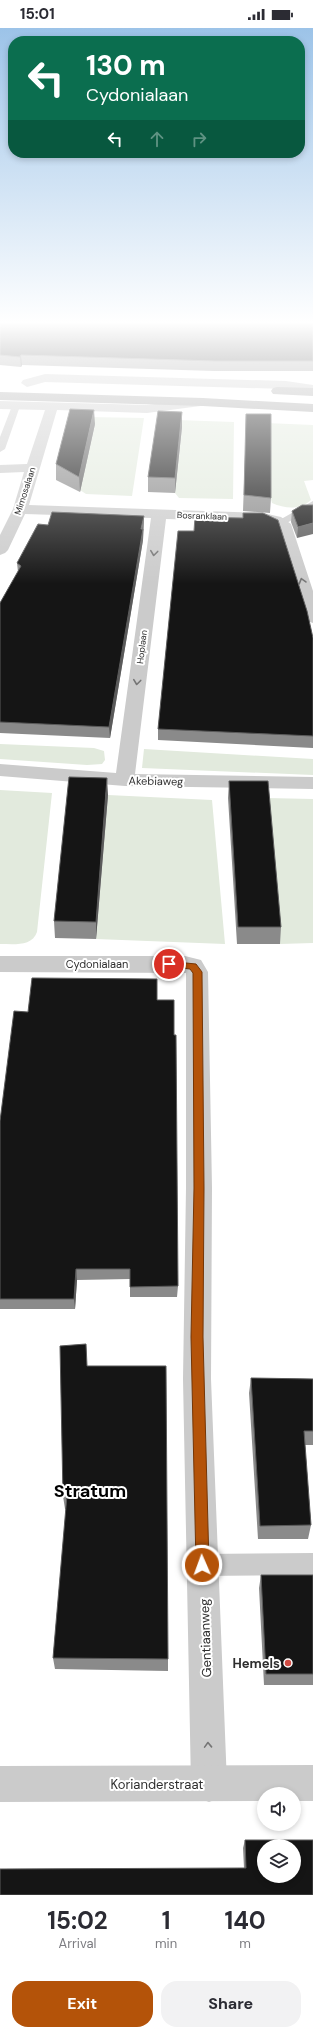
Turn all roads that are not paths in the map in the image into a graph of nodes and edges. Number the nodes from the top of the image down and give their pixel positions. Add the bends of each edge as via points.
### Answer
1 (14, 410) edge
2 (51, 410) edge
3 (0, 449) edge
4 (0, 468) edge
5 (32, 468) junction
6 (313, 504) edge
7 (20, 508) junction
8 (159, 514) junction
9 (281, 522) junction
10 (2, 542) edge
11 (313, 618) edge
12 (0, 770) edge
13 (125, 780) junction
14 (313, 783) edge
15 (0, 964) edge
16 (193, 966) joint
17 (313, 1564) edge
18 (202, 1565) junction
19 (313, 1783) edge
20 (0, 1784) edge
21 (209, 1784) junction

1 - 3 lane
2 - 5 street, Mimosalaan
4 - 5 street
5 - 7 street, Mimosalaan
6 - 9 lane
7 - 8 street, Bosranklaan
7 - 10 street, Mimosalaan
8 - 9 street, Bosranklaan via 268,519
8 -> 13 street, Hoplaan
11 -> 9 street via 286,527
12 - 13 street, Akebiaweg
13 - 14 street, Akebiaweg
15 - 16 street, Cydonialaan
16 - 18 street, Gentiaanweg via 197,972 197,1337
17 - 18 lane
21 -> 18 street, Gentiaanweg
19 - 21 street, Korianderstraat
20 - 21 street, Korianderstraat

